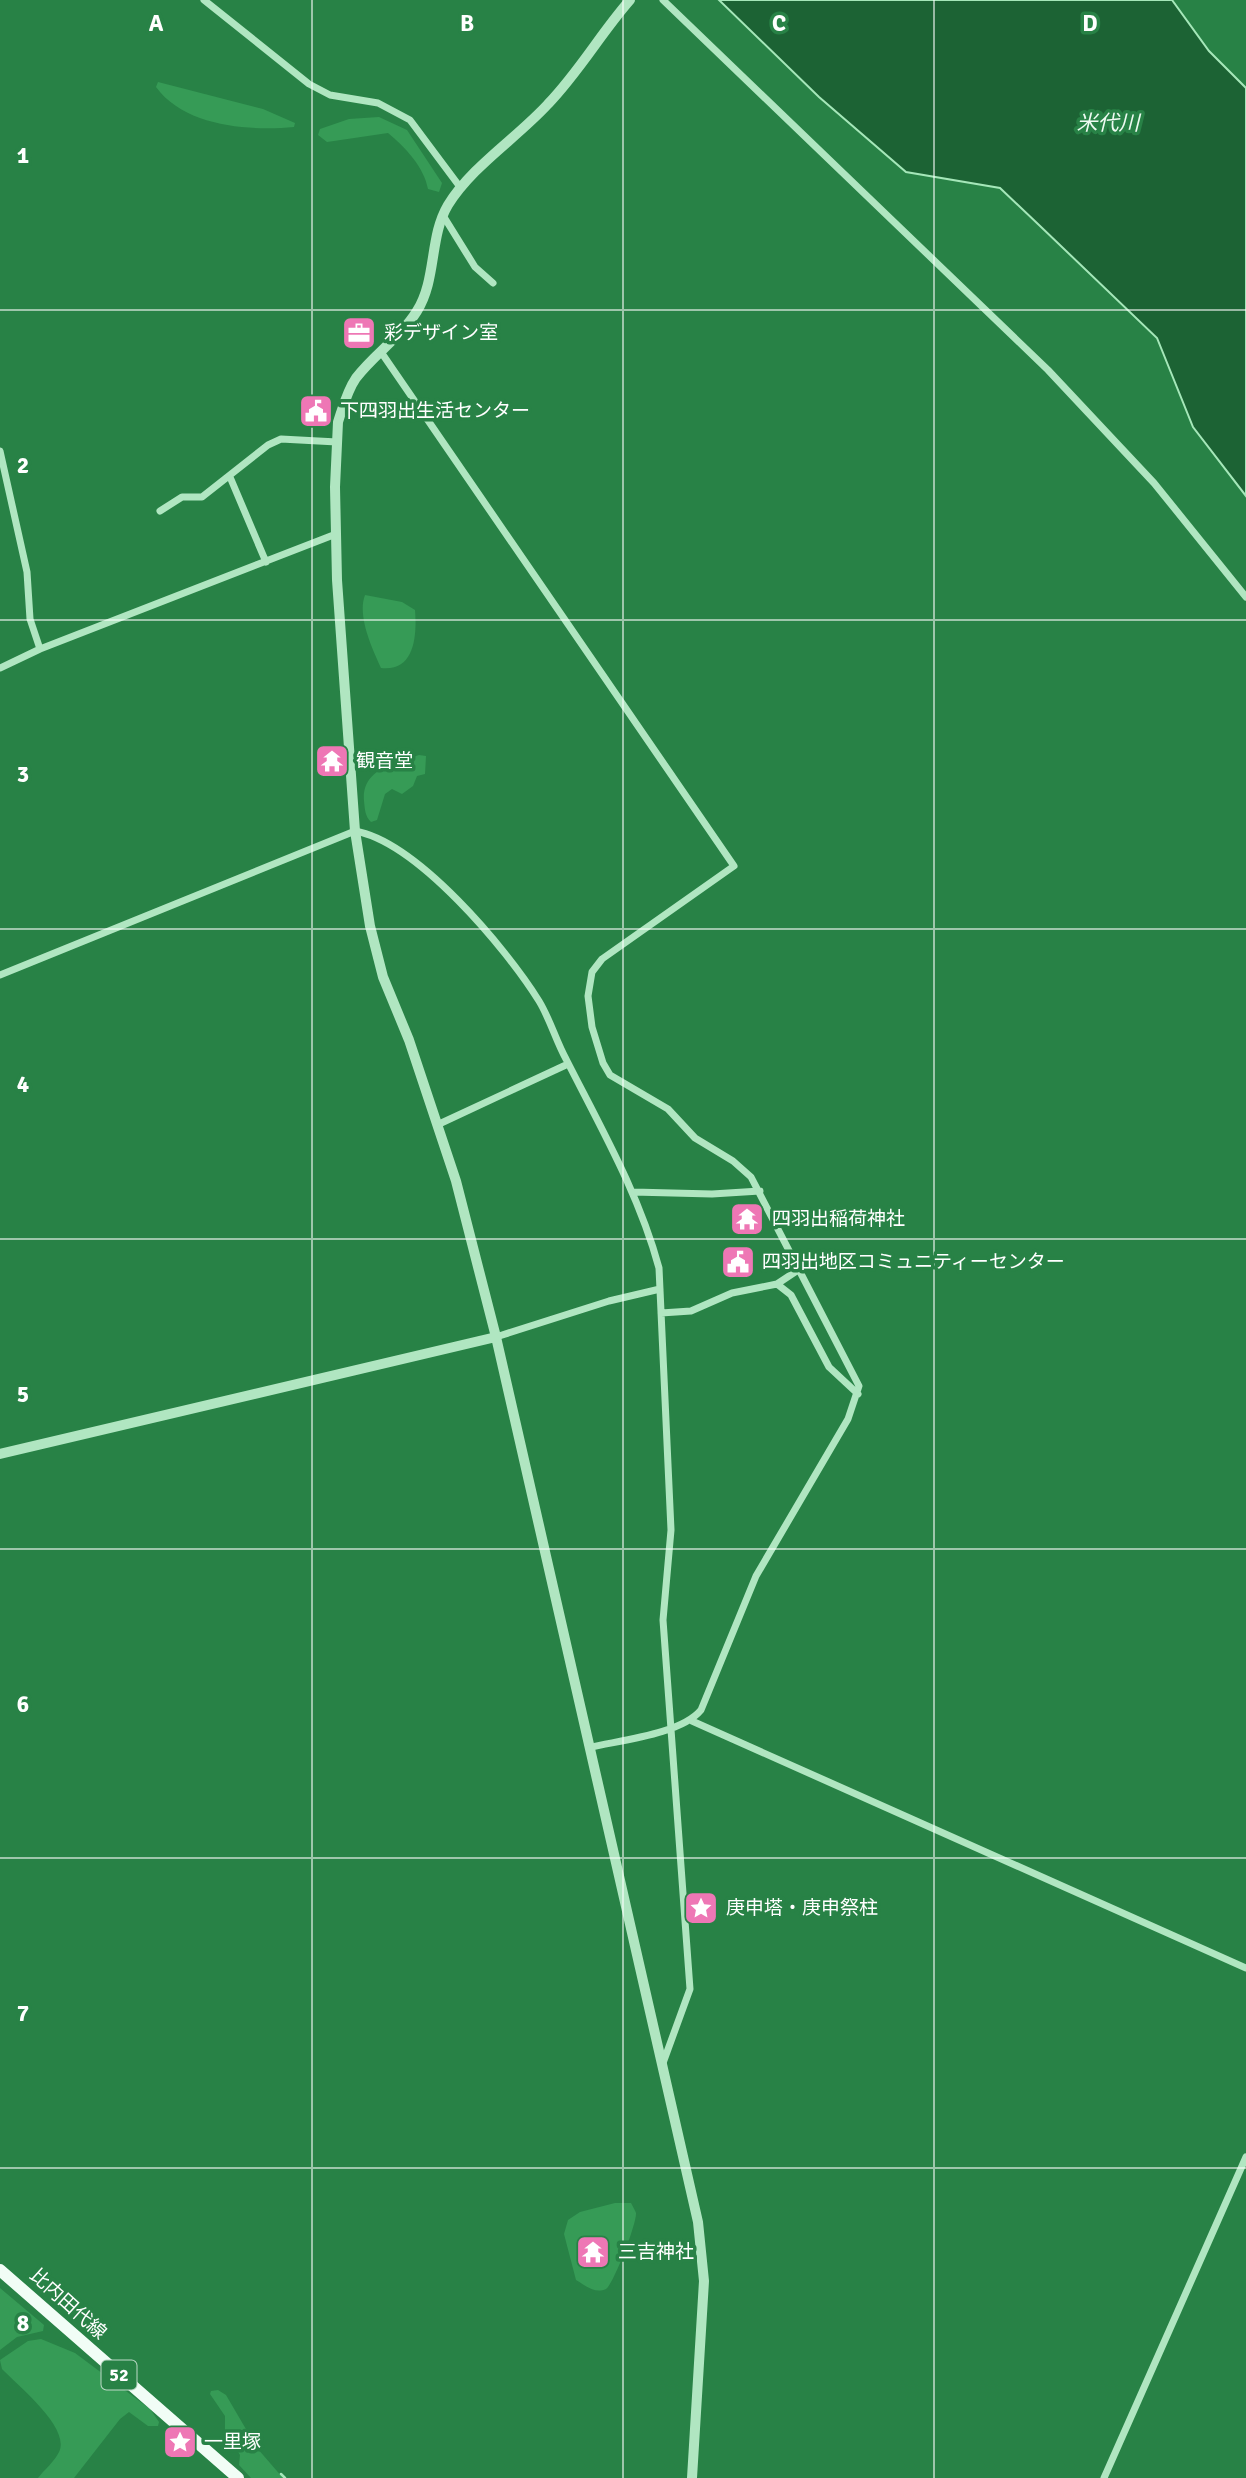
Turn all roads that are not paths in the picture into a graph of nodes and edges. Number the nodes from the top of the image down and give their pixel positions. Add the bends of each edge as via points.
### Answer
1 (204, 0) edge
2 (630, 0) edge
3 (663, 0) edge
4 (460, 187) junction
5 (444, 216) junction
6 (493, 283) dead end
7 (381, 352) junction
8 (337, 442) junction
9 (0, 451) edge
10 (3, 476) edge
11 (230, 477) junction
12 (160, 511) dead end
13 (336, 534) junction
14 (265, 562) junction
15 (1246, 597) edge
16 (40, 649) junction
17 (0, 668) edge
18 (355, 831) junction
19 (0, 975) edge
20 (568, 1064) junction
21 (437, 1125) junction
22 (760, 1191) junction
23 (633, 1192) junction
24 (800, 1268) junction
25 (777, 1284) junction
26 (660, 1289) junction
27 (661, 1313) junction
28 (496, 1337) junction
29 (858, 1394) junction
30 (0, 1454) edge
31 (692, 1721) junction
32 (670, 1728) junction
33 (591, 1747) junction
34 (1246, 1968) edge
35 (663, 2063) junction
36 (1246, 2157) edge
37 (0, 2270) edge
38 (238, 2478) edge
39 (692, 2478) edge
40 (1104, 2478) edge

1 - 4 street via 309,84 330,95 378,103 410,120
2 - 4 street via 555,97
3 - 15 street via 1048,370 1154,483
4 - 5 street
5 - 6 street via 475,267
5 - 7 street via 423,300 410,322
7 - 8 street via 345,399
7 - 22 street via 734,866 602,960 592,972 588,996 592,1027 610,1075 668,1109 695,1138 747,1172
8 - 11 street via 281,439
8 - 13 street
9 - 10 street
10 - 16 street via 27,572 30,620
11 - 12 street via 202,497 182,496
11 - 14 street
13 - 14 street
13 - 18 street
14 - 16 street
16 - 17 street
18 - 19 street
18 - 20 street via 373,834 399,851 500,946 541,1003
18 - 21 street via 383,977
20 - 21 street
20 - 23 street
21 - 28 street
22 - 23 street
22 - 24 street
23 - 26 street via 649,1232
24 - 25 street
24 - 29 street via 852,1368
25 - 27 street via 732,1293 691,1311
25 - 29 street via 791,1295 829,1367
26 - 27 street
26 - 28 street
27 - 32 street via 671,1530 663,1620
28 - 30 street
28 - 33 street
29 - 31 street via 756,1576 711,1689
31 - 32 street
31 - 34 street
32 - 33 street
32 - 35 street via 690,1989
33 - 35 street
35 - 39 street via 698,2222 704,2281
36 - 40 street
37 - 38 main road, 比内田代線 / 52

